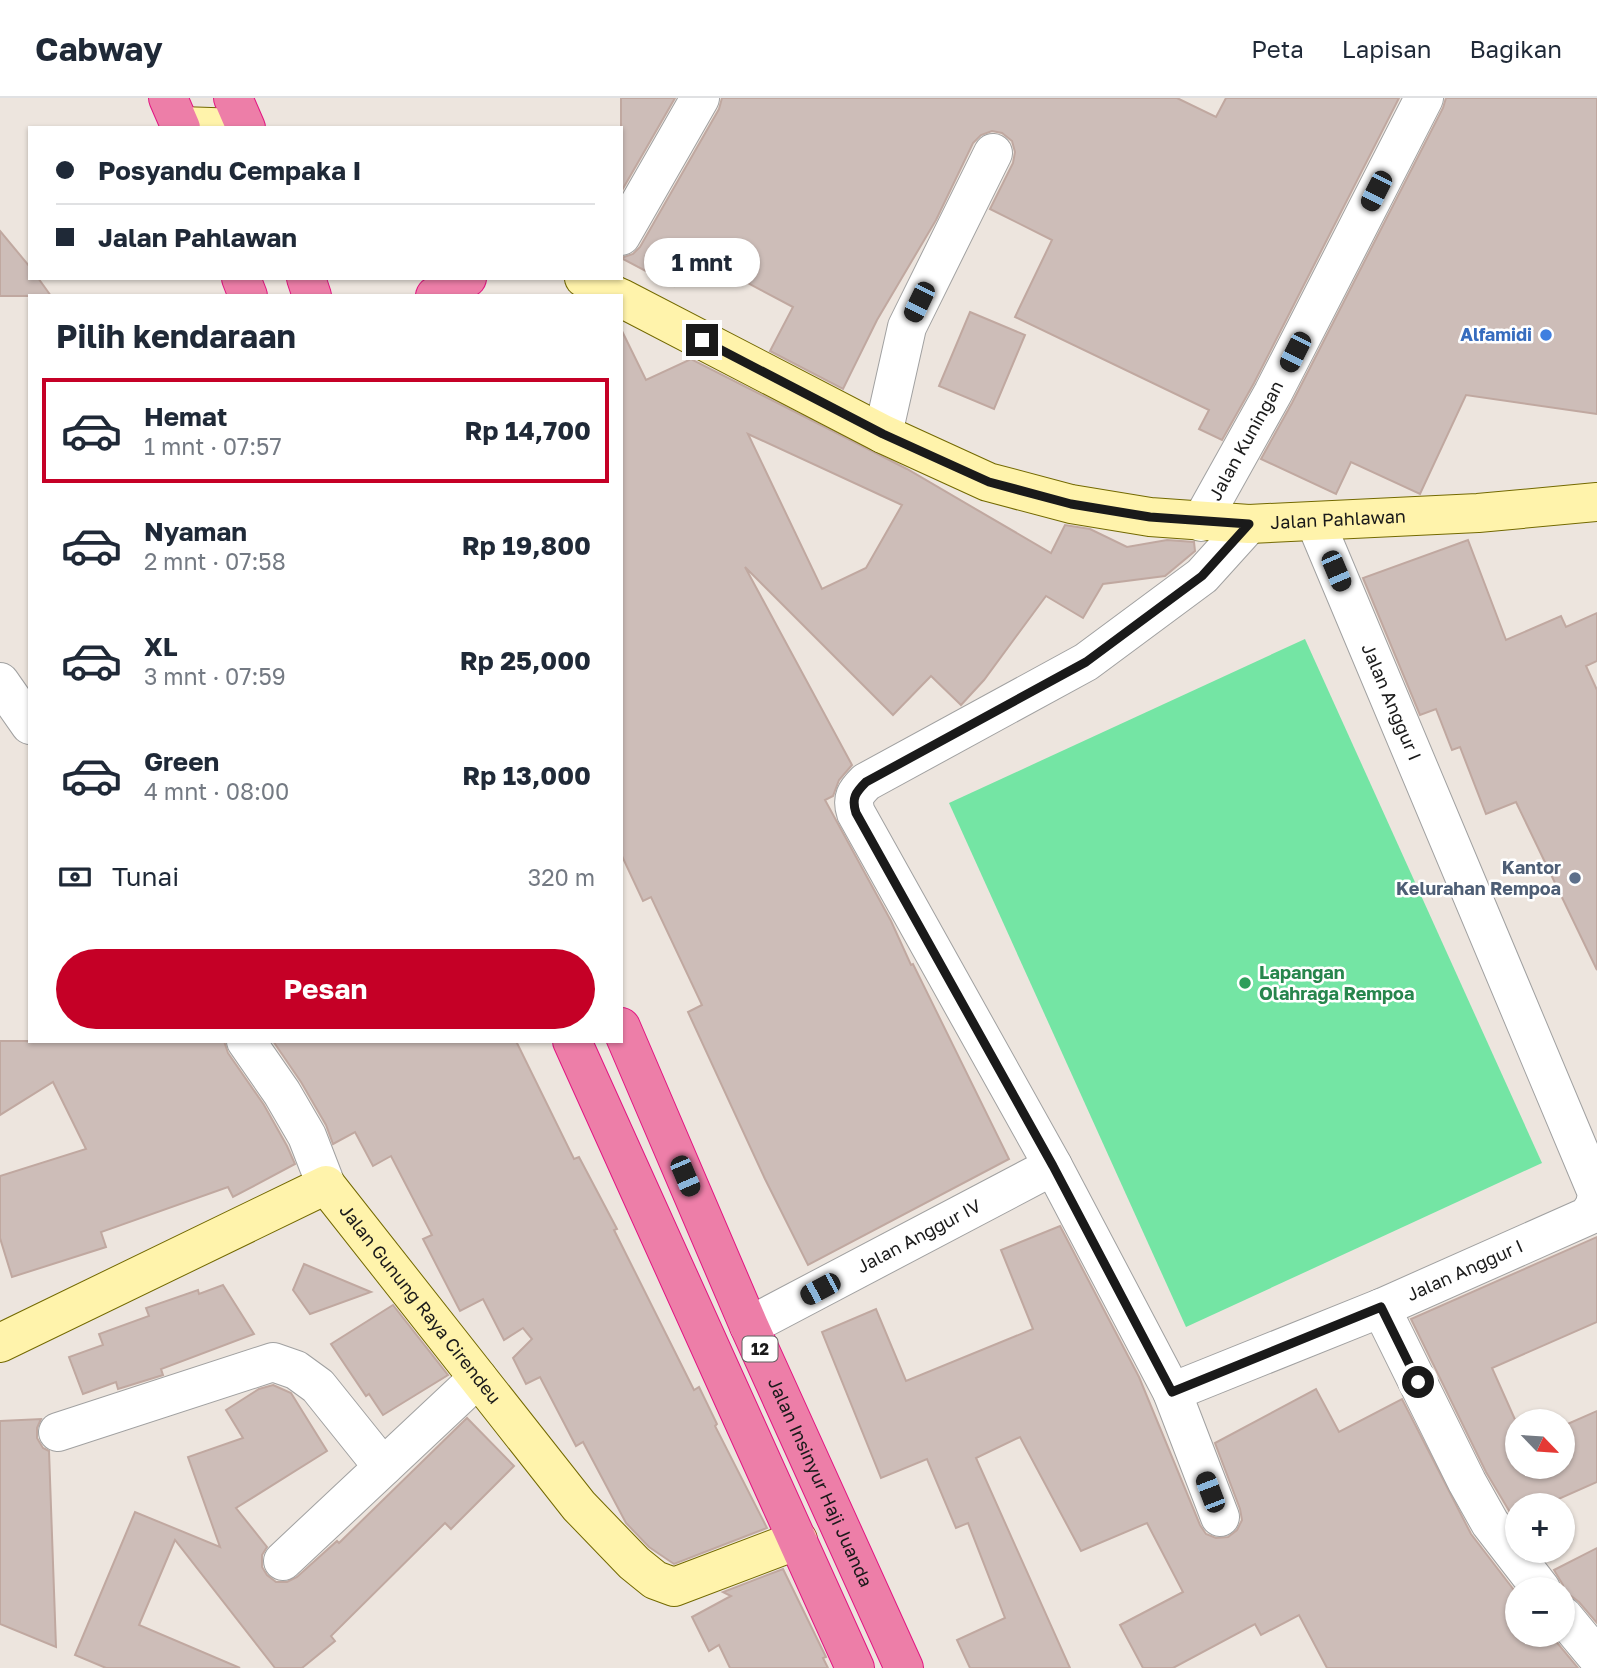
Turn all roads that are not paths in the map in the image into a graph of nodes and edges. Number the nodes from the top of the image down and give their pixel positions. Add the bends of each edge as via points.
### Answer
1 (233, 98) edge
2 (700, 98) edge
3 (1424, 98) edge
4 (177, 117) edge
5 (229, 126) edge
6 (245, 126) edge
7 (993, 153) dead end
8 (623, 233) edge
9 (463, 280) edge
10 (439, 294) edge
11 (623, 298) edge
12 (883, 434) junction
13 (1597, 502) edge
14 (1315, 521) junction
15 (1201, 522) junction
16 (1249, 524) junction
17 (0, 682) edge
18 (28, 722) edge
19 (623, 1032) edge
20 (247, 1043) edge
21 (573, 1043) edge
22 (1053, 1166) junction
23 (326, 1185) junction
24 (1381, 1307) junction
25 (749, 1326) junction
26 (0, 1343) edge
27 (478, 1377) junction
28 (1172, 1392) junction
29 (58, 1432) dead end
30 (383, 1466) junction
31 (1220, 1517) dead end
32 (798, 1539) junction
33 (283, 1561) dead end
34 (1532, 1577) edge
35 (1575, 1630) edge
36 (1597, 1657) edge
37 (855, 1668) edge
38 (904, 1668) edge

1 - 6 highway
2 - 8 street
3 - 15 street, Jalan Kuningan via 1273,393
4 - 5 main road
7 - 12 street via 907,327
9 - 10 highway
11 - 12 main road, Jalan Pahlawan
12 - 15 main road, Jalan Pahlawan via 989,482 1071,504
13 - 14 main road, Jalan Pahlawan
14 - 16 main road, Jalan Pahlawan
14 - 24 street, Jalan Anggur I via 1597,1193 1588,1216
15 - 16 main road, Jalan Pahlawan
16 - 22 street via 1202,576 1086,662 866,782 854,798 856,813
17 - 18 street
19 - 25 highway, Jalan Insinyur Haji Juanda / 12
20 - 23 street via 307,1136
21 - 32 highway, 12
22 - 25 street, Jalan Anggur IV
22 - 28 street
23 - 26 main road
23 - 27 main road, Jalan Gunung Raya Cirendeu
24 - 28 street, Jalan Anggur I
24 - 34 street via 1467,1482 1490,1523
25 - 38 highway, Jalan Insinyur Haji Juanda / 12
27 - 30 street
27 - 32 main road, Jalan Gunung Raya Cirendeu via 579,1506 655,1580 674,1587
28 - 31 street
29 - 30 street via 273,1362 296,1370 318,1386
30 - 33 street
32 - 37 highway, 12
35 - 36 street

